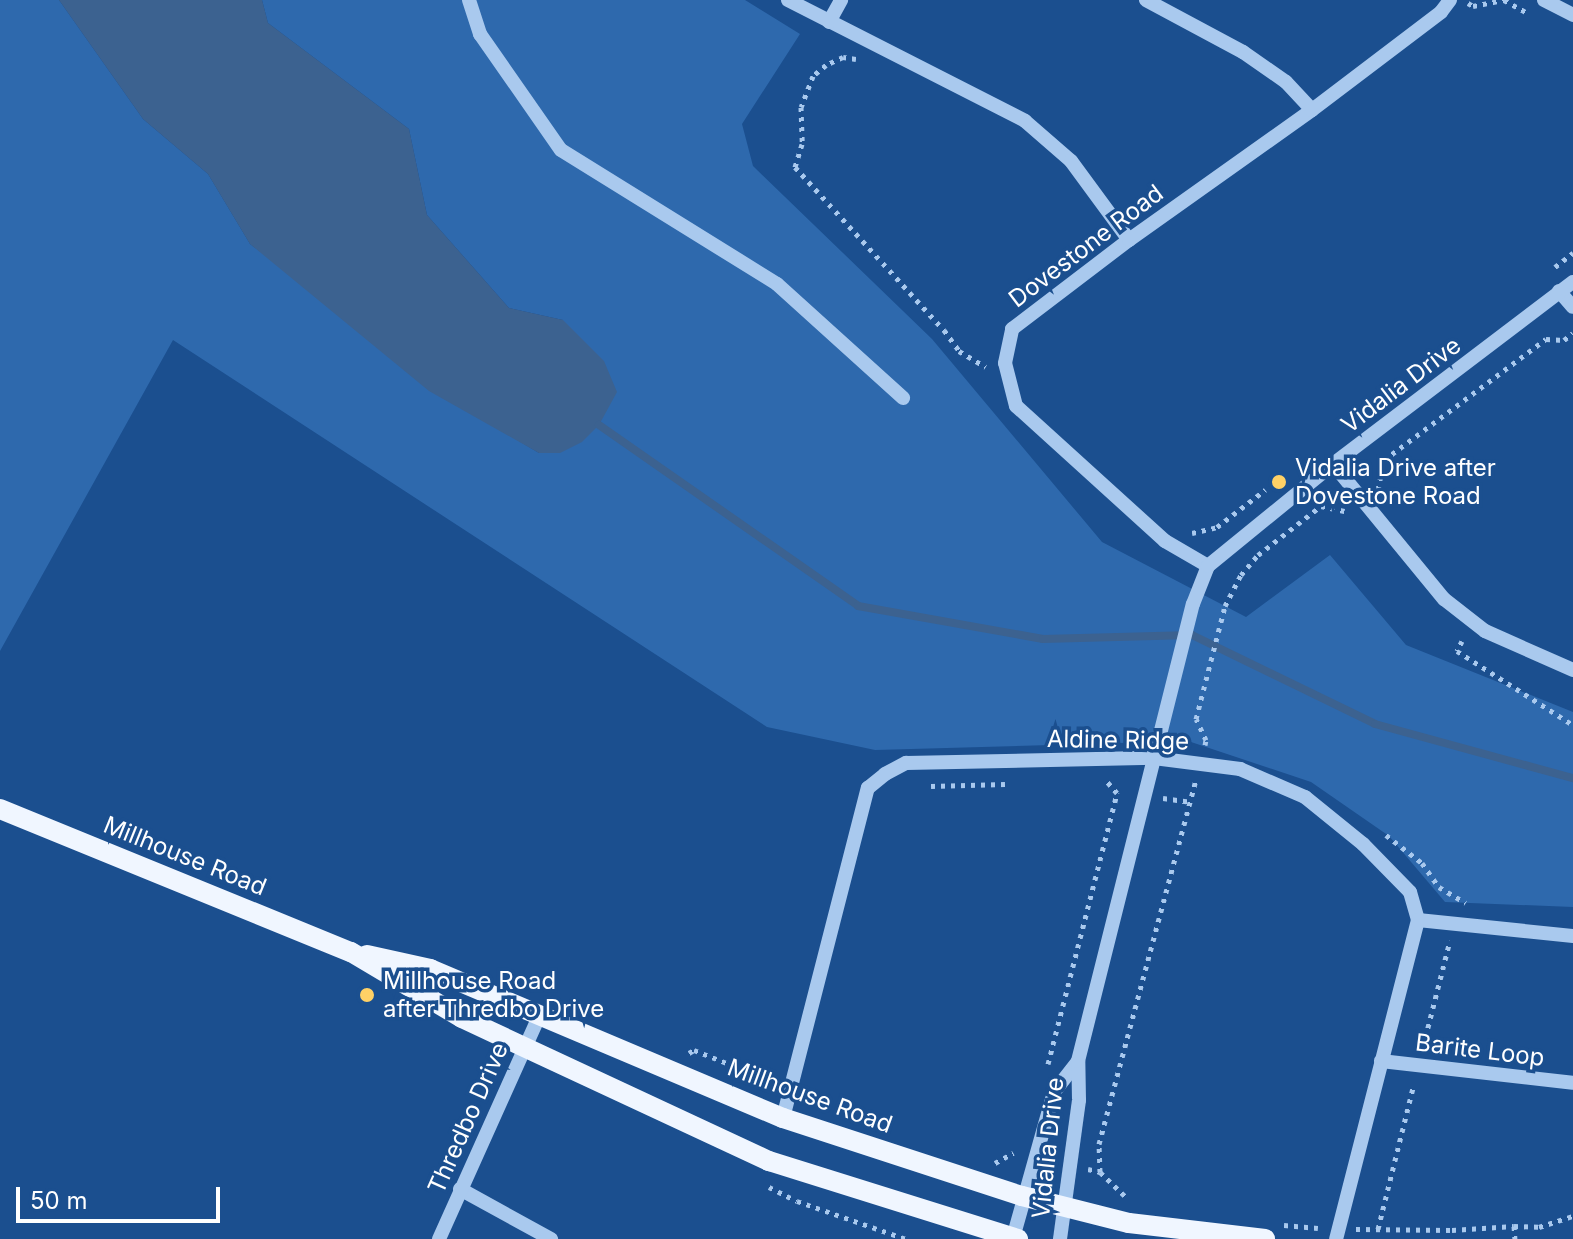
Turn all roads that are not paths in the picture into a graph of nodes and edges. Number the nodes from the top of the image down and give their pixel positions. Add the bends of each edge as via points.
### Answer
1 (469, 0) edge
2 (788, 0) edge
3 (841, 0) edge
4 (1146, 0) edge
5 (1450, 0) edge
6 (1544, 0) edge
7 (1573, 15) edge
8 (829, 22) junction
9 (1312, 110) junction
10 (1129, 240) junction
11 (1573, 282) edge
12 (1559, 291) junction
13 (1573, 307) edge
14 (903, 398) dead end
15 (1333, 464) junction
16 (1208, 566) junction
17 (1573, 670) edge
18 (1154, 758) junction
19 (0, 809) edge
20 (1418, 920) junction
21 (1573, 936) edge
22 (351, 952) junction
23 (539, 1016) junction
24 (523, 1047) junction
25 (1078, 1061) junction
26 (1381, 1061) junction
27 (1573, 1083) edge
28 (783, 1118) junction
29 (460, 1189) junction
30 (1022, 1196) junction
31 (1065, 1207) junction
32 (1272, 1232) edge
33 (1337, 1234) edge
34 (1015, 1238) edge
35 (439, 1239) edge
36 (551, 1239) edge
37 (1060, 1239) edge

1 - 14 street via 480,34 561,150 777,284
2 - 8 street
3 - 8 street
4 - 9 street via 1243,52 1286,82
5 - 9 street, Dovestone Road
6 - 7 street
8 - 10 street via 1025,121 1071,161
9 - 10 street, Dovestone Road
10 - 16 street, Dovestone Road via 1012,329 1005,363 1016,406 1165,541
11 - 12 street, Vidalia Drive
12 - 13 street
12 - 15 street, Vidalia Drive
15 - 16 street, Vidalia Drive
15 - 17 street via 1444,599 1485,631
16 - 18 street, Vidalia Drive via 1193,604
18 - 20 street, Aldine Ridge via 1240,769 1305,797 1363,844 1410,892
18 - 25 street, Vidalia Drive
18 - 28 street, Aldine Ridge via 906,763 868,788
19 - 22 main road, Millhouse Road
20 - 21 street
20 - 26 street
22 - 23 main road, Millhouse Road via 430,969
22 - 24 main road, Millhouse Road via 433,1002
23 - 24 street, Thredbo Drive
23 - 28 main road, Millhouse Road
24 - 29 street, Thredbo Drive
24 - 34 main road, Millhouse Road via 769,1161
25 - 30 street, Vidalia Drive via 1054,1092
25 - 31 street, Vidalia Drive via 1079,1100
26 - 27 street, Barite Loop
26 - 33 street
28 - 30 main road, Millhouse Road
29 - 35 street, Thredbo Drive
29 - 36 street
30 - 31 main road, Millhouse Road
30 - 34 street, Vidalia Drive
31 - 32 main road, Millhouse Road via 1129,1223
31 - 37 street, Vidalia Drive

